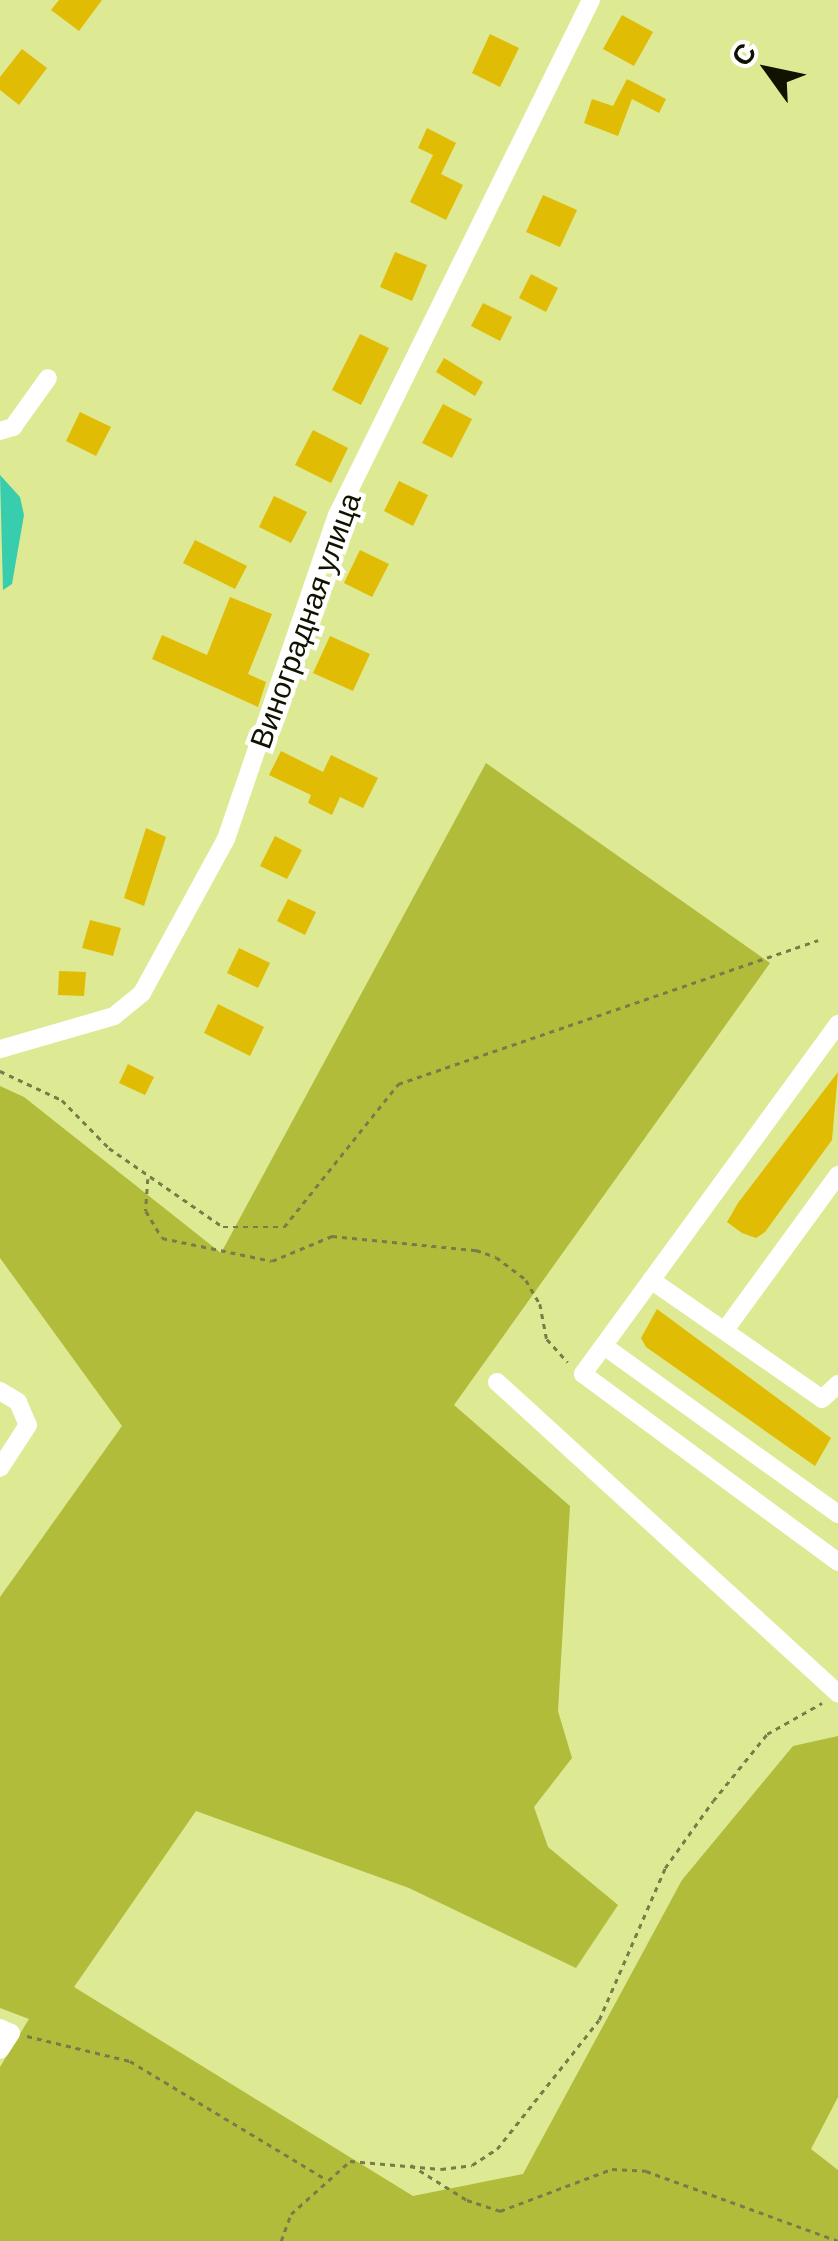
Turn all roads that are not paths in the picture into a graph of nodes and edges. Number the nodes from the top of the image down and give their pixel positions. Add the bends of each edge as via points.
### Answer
1 (591, 0) edge
2 (48, 378) dead end
3 (0, 431) edge
4 (838, 1024) edge
5 (0, 1049) edge
6 (838, 1175) edge
7 (651, 1280) junction
8 (726, 1330) junction
9 (604, 1346) junction
10 (497, 1382) dead end
11 (838, 1384) edge
12 (0, 1391) edge
13 (0, 1468) edge
14 (838, 1514) edge
15 (838, 1562) edge
16 (831, 1698) edge
17 (6, 2030) edge
18 (0, 2050) edge

1 - 5 street, Виноградная улица via 337,515 226,839 142,993 114,1016
2 - 3 street via 13,427
4 - 7 street
6 - 8 street
7 - 8 street
7 - 9 street
8 - 11 street via 822,1399
9 - 14 street
9 - 15 street via 583,1374
10 - 16 street
12 - 13 street via 18,1402 28,1425
17 - 18 street

